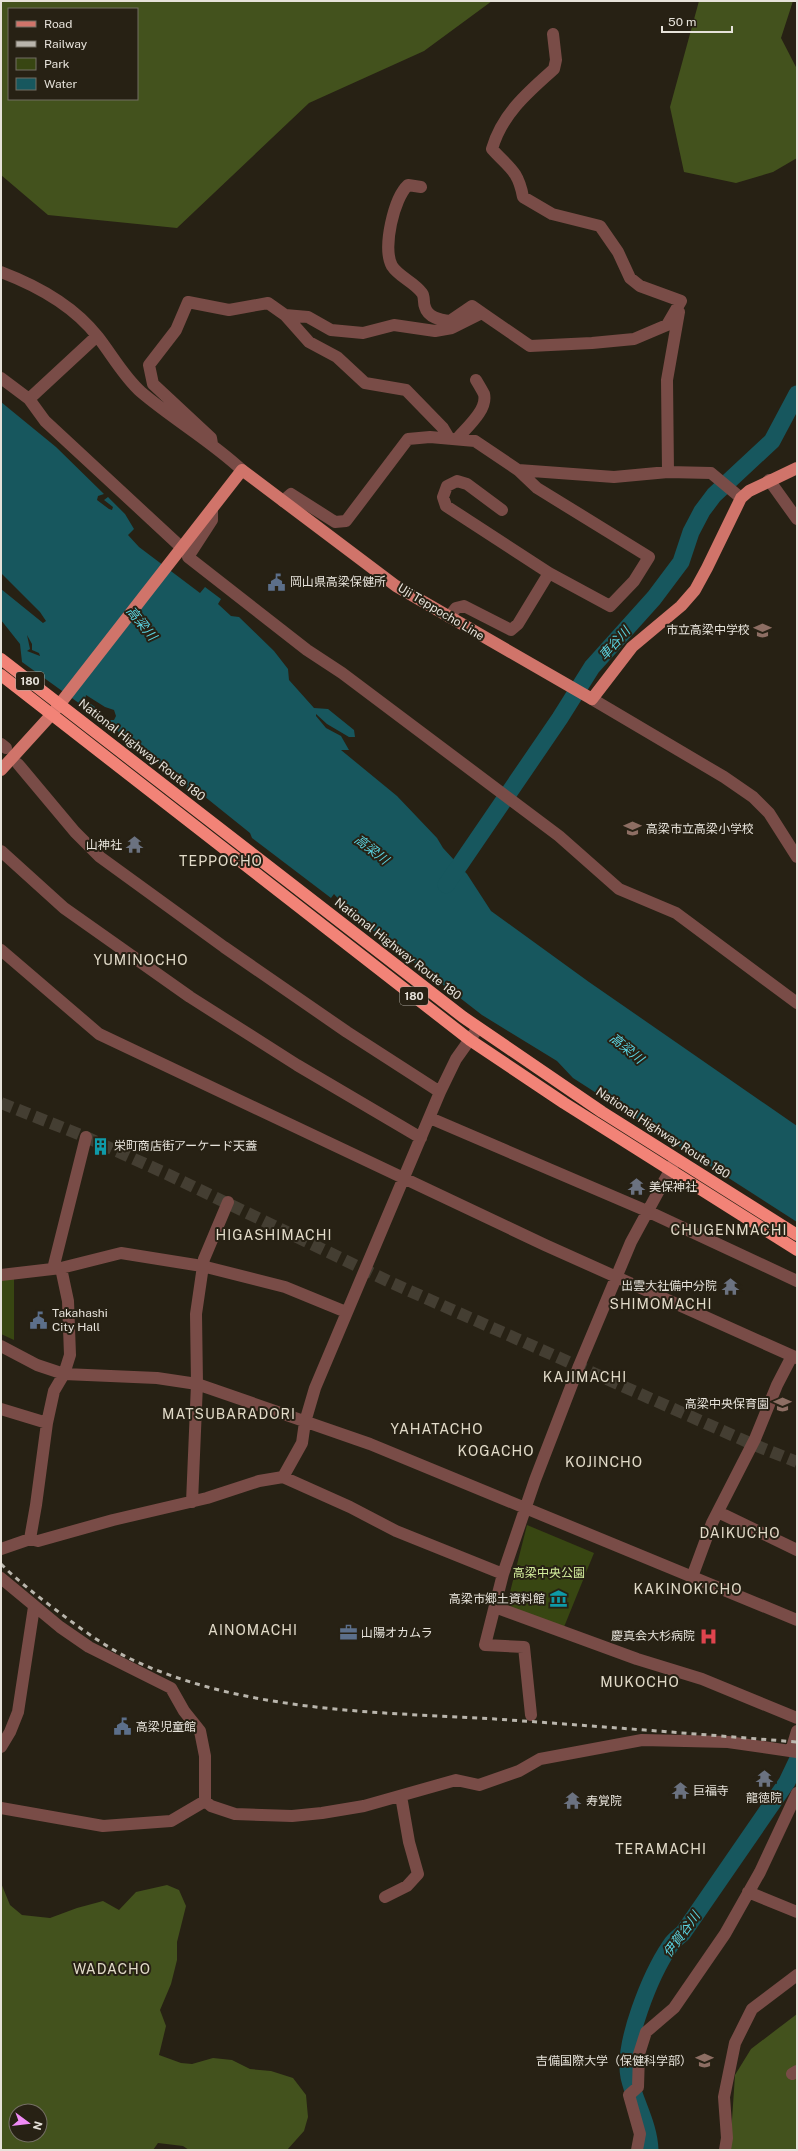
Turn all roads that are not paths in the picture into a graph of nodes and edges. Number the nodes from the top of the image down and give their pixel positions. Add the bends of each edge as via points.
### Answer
1 (553, 34) dead end
2 (420, 187) dead end
3 (1, 272) edge
4 (682, 301) junction
5 (482, 313) junction
6 (285, 315) junction
7 (97, 336) junction
8 (1, 378) edge
9 (476, 380) dead end
10 (29, 399) junction
11 (453, 438) junction
12 (212, 444) junction
13 (797, 468) edge
14 (242, 470) junction
15 (518, 470) junction
16 (668, 472) junction
17 (769, 480) junction
18 (738, 496) junction
19 (283, 501) junction
20 (212, 509) junction
21 (502, 510) dead end
22 (797, 519) edge
23 (179, 552) junction
24 (549, 573) junction
25 (449, 617) junction
26 (1, 659) edge
27 (1, 675) edge
28 (588, 697) junction
29 (64, 699) junction
30 (52, 714) junction
31 (18, 764) dead end
32 (1, 770) edge
33 (1, 851) edge
34 (797, 857) edge
35 (1, 950) edge
36 (797, 1003) edge
37 (478, 1028) junction
38 (470, 1040) junction
39 (440, 1092) junction
40 (430, 1118) junction
41 (86, 1138) dead end
42 (421, 1138) junction
43 (676, 1158) junction
44 (671, 1170) junction
45 (404, 1178) junction
46 (228, 1202) dead end
47 (647, 1211) junction
48 (797, 1235) edge
49 (797, 1250) edge
50 (202, 1266) junction
51 (57, 1269) junction
52 (1, 1275) edge
53 (616, 1277) junction
54 (797, 1281) edge
55 (346, 1312) junction
56 (1, 1346) edge
57 (795, 1357) edge
58 (64, 1374) junction
59 (197, 1384) junction
60 (1, 1409) edge
61 (305, 1422) junction
62 (47, 1423) junction
63 (283, 1478) junction
64 (192, 1502) junction
65 (527, 1507) junction
66 (718, 1512) junction
67 (30, 1540) junction
68 (1, 1549) edge
69 (797, 1550) edge
70 (504, 1574) junction
71 (1, 1578) edge
72 (692, 1578) junction
73 (34, 1607) junction
74 (495, 1607) junction
75 (797, 1620) edge
76 (531, 1715) dead end
77 (797, 1718) edge
78 (797, 1731) edge
79 (1, 1747) edge
80 (794, 1751) edge
81 (797, 1794) edge
82 (401, 1796) junction
83 (205, 1801) junction
84 (1, 1808) edge
85 (748, 1892) junction
86 (385, 1897) dead end
87 (797, 1912) edge
88 (797, 1975) edge
89 (637, 2150) edge
90 (725, 2150) edge

1 - 4 street via 556,60 554,69 511,109 496,135 492,149 515,172 523,197 552,214 600,226 618,252 630,278 640,286
2 - 5 street via 408,185 402,190 392,217 389,247 391,264 422,292 425,308 434,318 450,320 472,306
3 - 7 street via 71,308
4 - 5 street via 667,325 634,339 592,343 530,346
4 - 16 street via 667,380
5 - 6 street via 452,328 435,331 394,325 363,333 331,330 308,317
6 - 11 street via 309,342 337,357 365,383 406,390
6 - 12 street via 268,303 229,310 188,302 176,330 150,365 153,384 211,438
7 - 10 street
7 - 12 street via 140,391
8 - 10 street
9 - 11 street via 484,394 481,410
10 - 23 street via 45,421
11 - 15 street via 475,440
11 - 19 street via 408,439 346,521 335,522 290,494
12 - 14 street
13 - 17 main road
14 - 19 main road, Uji Teppocho Line
14 - 20 main road
15 - 16 street via 614,477
15 - 24 street via 538,488 649,557 634,581 610,606
16 - 18 street via 711,473
17 - 18 main road
17 - 22 street
18 - 28 main road via 708,568 695,590 681,606 632,646
19 - 25 main road, Uji Teppocho Line via 396,586
20 - 23 main road
20 - 36 street via 212,520 188,557 308,650 559,836 619,889 676,913
21 - 24 street via 466,484 457,481 447,486 443,497 446,506
23 - 29 main road
24 - 25 street via 518,624 511,630 464,606 456,608
25 - 28 main road, Uji Teppocho Line
26 - 29 highway, National Highway Route 180 / 180
27 - 30 highway, 180
28 - 34 street via 724,777 753,797 769,813
29 - 30 main road
29 - 37 highway, National Highway Route 180 / 180
30 - 32 main road
30 - 38 highway, 180
31 - 39 street via 75,832 100,857 224,947 347,1032
33 - 42 street via 64,908 190,997 297,1065
35 - 45 street via 99,1034
37 - 38 street
37 - 43 highway, National Highway Route 180 / 180
38 - 39 street via 456,1059
38 - 44 highway, 180
39 - 40 street
40 - 42 street
40 - 47 street
41 - 51 street
42 - 45 street
43 - 44 street
43 - 48 highway, National Highway Route 180 / 180
44 - 47 street
44 - 49 highway, 180
45 - 53 street
45 - 55 street
46 - 50 street
47 - 53 street
47 - 54 street
50 - 51 street via 121,1253
50 - 55 street via 286,1287
50 - 59 street via 196,1314
51 - 52 street
51 - 58 street via 68,1301 70,1355
53 - 57 street
53 - 65 street via 579,1366
55 - 61 street via 315,1388
56 - 58 street via 37,1365
57 - 66 street via 776,1385 755,1438
58 - 59 street via 157,1378
58 - 62 street via 54,1391
59 - 61 street
59 - 64 street
60 - 62 street
61 - 63 street via 302,1443
61 - 65 street via 370,1444
62 - 67 street
63 - 64 street via 259,1481
63 - 70 street via 350,1507 396,1531
64 - 67 street via 38,1541
65 - 70 street
65 - 72 street
66 - 69 street
66 - 72 street
67 - 68 street
70 - 74 street
71 - 73 street
72 - 75 street
73 - 79 street via 18,1712
73 - 83 street via 89,1647 171,1688 184,1712 200,1732 205,1756
74 - 76 street via 485,1645 524,1647
74 - 77 street via 637,1659 702,1679
78 - 80 street
80 - 82 street via 728,1742 642,1740 540,1759 519,1771 479,1785 456,1780
81 - 85 street
82 - 83 street via 364,1806 292,1816 235,1814 211,1806
82 - 86 street via 418,1874 407,1886
83 - 84 street via 172,1821 103,1826
85 - 87 street
85 - 89 street via 695,1981 674,2008 646,2032 639,2054 634,2091 640,2134
88 - 90 street via 752,2009 735,2043 724,2097 727,2138

